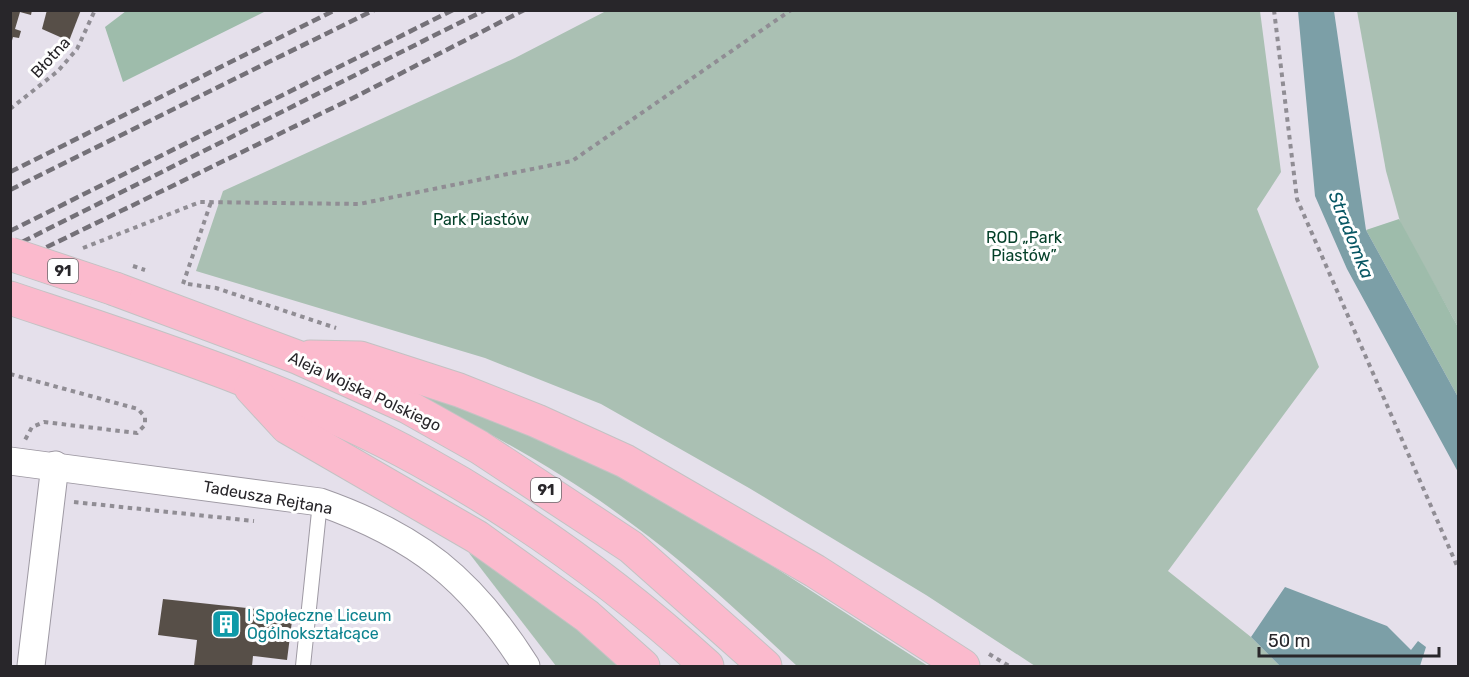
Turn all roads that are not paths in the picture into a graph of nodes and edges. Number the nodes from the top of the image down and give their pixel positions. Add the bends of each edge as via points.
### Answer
1 (10, 254) edge
2 (10, 298) edge
3 (297, 357) junction
4 (246, 382) junction
5 (18, 452) edge
6 (56, 465) junction
7 (320, 502) junction
8 (31, 666) edge
9 (303, 666) edge
10 (526, 666) edge
11 (643, 666) edge
12 (707, 666) edge
13 (765, 666) edge
14 (963, 666) edge

1 - 3 main road, Aleja Wojska Polskiego / 91, bridge
2 - 4 main road, 91
3 - 13 main road, Aleja Wojska Polskiego / 91 via 408,407 558,498 631,547
3 - 14 main road via 360,358 459,390 625,461 806,565
4 - 11 main road via 287,428 477,537 586,616
4 - 12 main road, 91 via 419,459 524,522 648,615
5 - 6 street, Tadeusza Rejtana
6 - 7 street, Tadeusza Rejtana
6 - 8 street
7 - 9 lane
7 - 10 street, Tadeusza Rejtana via 393,532 452,573 504,631

